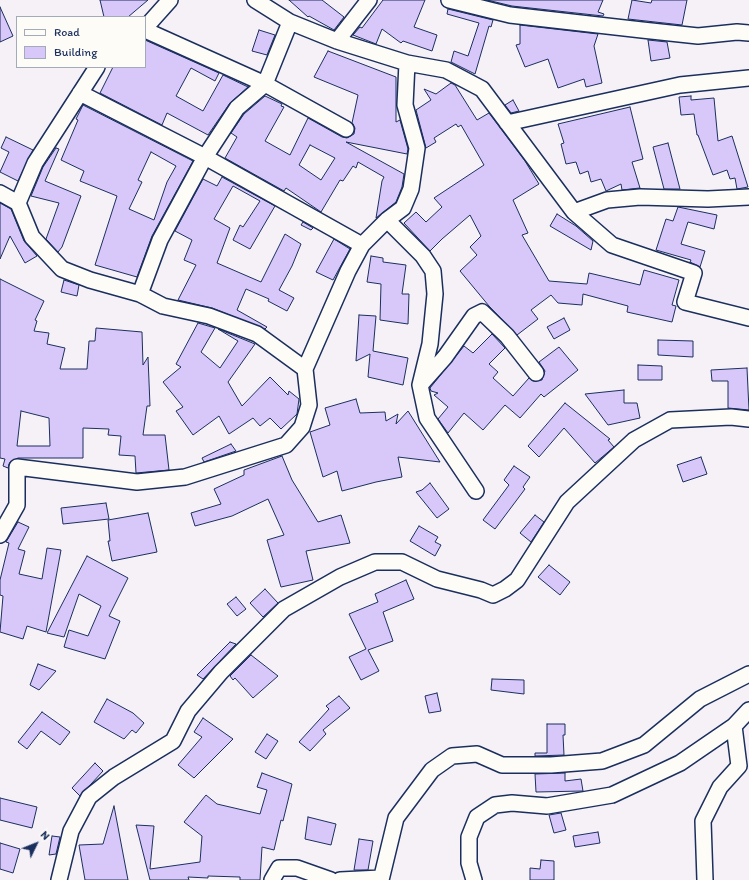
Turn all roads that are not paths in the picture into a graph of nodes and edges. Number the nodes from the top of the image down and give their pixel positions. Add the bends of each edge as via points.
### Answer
1 (170, 0) edge
2 (257, 0) edge
3 (369, 0) edge
4 (449, 0) edge
5 (290, 22) junction
6 (146, 28) edge
7 (146, 29) edge
8 (749, 33) edge
9 (337, 41) junction
10 (407, 63) junction
11 (96, 68) edge
12 (749, 78) edge
13 (265, 84) junction
14 (80, 92) junction
15 (507, 123) junction
16 (346, 129) dead end
17 (205, 157) junction
18 (0, 193) edge
19 (749, 197) edge
20 (18, 203) junction
21 (574, 212) junction
22 (387, 220) junction
23 (362, 246) junction
24 (140, 294) junction
25 (749, 318) edge
26 (305, 369) junction
27 (536, 374) dead end
28 (420, 385) junction
29 (749, 418) edge
30 (476, 491) dead end
31 (0, 534) edge
32 (749, 674) edge
33 (749, 710) edge
34 (734, 726) junction
35 (381, 879) edge
36 (59, 880) edge
37 (272, 880) edge
38 (330, 880) edge
39 (340, 880) edge
40 (474, 880) edge
41 (705, 880) edge

1 - 6 street
2 - 5 street
3 - 9 street
4 - 8 street via 510,15 642,30 698,36
5 - 9 street
5 - 13 street
7 - 13 street
9 - 10 street
10 - 15 street via 446,70 482,89
10 - 22 street via 405,105 417,148 415,167 411,189 403,208
11 - 14 street
12 - 15 street via 680,85
13 - 16 street
13 - 17 street via 237,108
14 - 17 street
14 - 20 street via 35,163
15 - 21 street
17 - 23 street
17 - 24 street via 160,240
18 - 20 street
19 - 21 street via 640,197 607,200
20 - 24 street via 32,236 62,269
21 - 25 street via 612,245 694,273 685,302
22 - 23 street
22 - 28 street via 423,256 433,271 435,294 430,344
23 - 26 street via 348,271
24 - 26 street via 163,306 209,316 257,334
26 - 31 street via 309,405 302,427 286,445 185,477 137,482 18,467 16,505
27 - 28 street via 507,336 482,312 474,316 445,358
28 - 30 street via 427,418
29 - 36 street via 670,420 634,440 567,502 517,580 493,595 437,579 402,562 375,562 340,577 284,609 221,672 188,711 173,741 114,777 89,797 71,830
32 - 35 street via 700,699 644,745 602,761 502,765 477,754 452,756 432,770 396,818
33 - 34 street
34 - 40 street via 680,763 612,795 547,806 495,805 477,818 469,837 469,863
34 - 41 street via 739,766 720,787 703,821
35 - 39 street
37 - 38 street via 279,868 297,868

